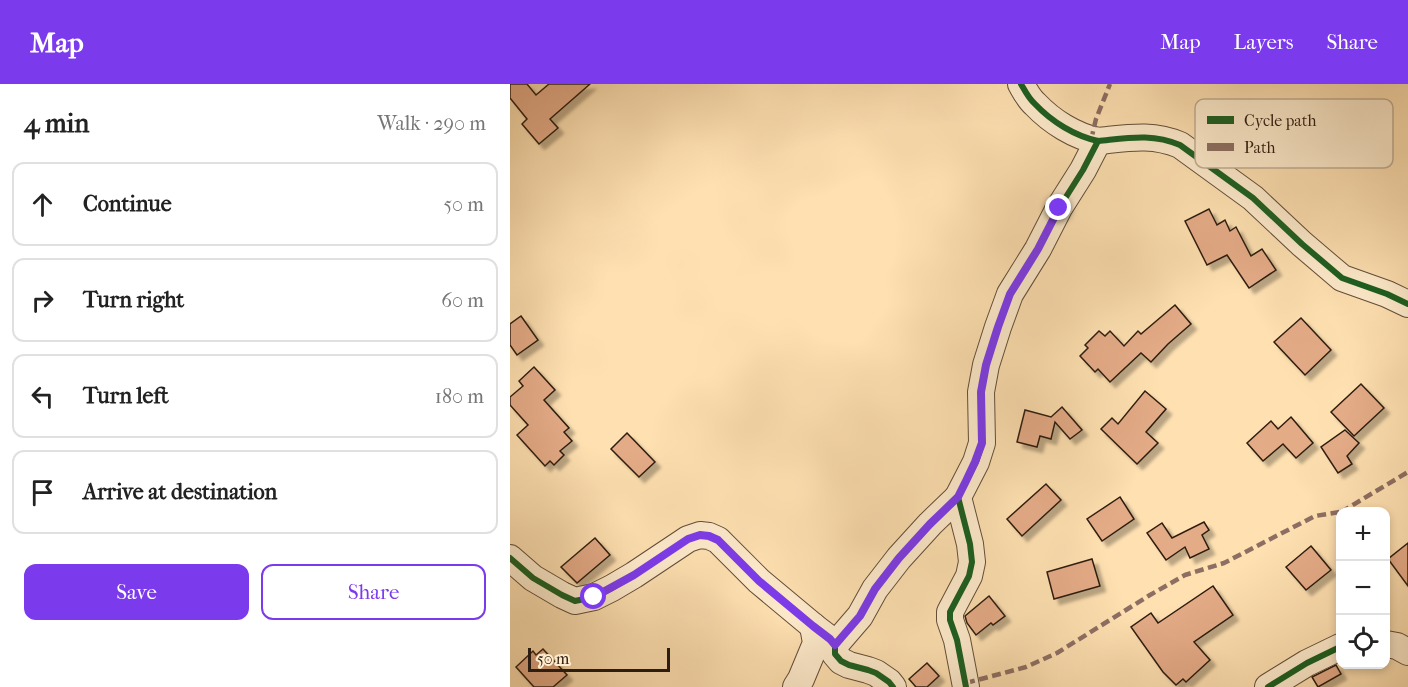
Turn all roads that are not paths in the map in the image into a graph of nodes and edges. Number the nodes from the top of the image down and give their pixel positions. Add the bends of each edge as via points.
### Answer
1 (1021, 84) edge
2 (1098, 141) junction
3 (1195, 156) edge
4 (1212, 168) edge
5 (1408, 304) edge
6 (958, 497) junction
7 (510, 558) edge
8 (813, 626) junction
9 (835, 645) junction
10 (1390, 645) edge
11 (1336, 649) edge
12 (1408, 652) edge
13 (796, 687) edge
14 (893, 687) edge
15 (966, 687) edge
16 (1268, 687) edge

1 - 2 street via 1033,103 1051,119
2 - 3 street via 1154,137 1180,145
2 - 6 street via 1010,294 986,365 981,392 982,443
4 - 5 street via 1253,198 1342,278
6 - 9 street via 899,558
6 - 15 street via 972,562 950,620
7 - 8 street via 533,578 575,601 612,588 688,539 709,536
8 - 9 street
8 - 13 street via 816,643
9 - 14 street via 835,654 841,661 876,673
10 - 12 street
11 - 16 street

